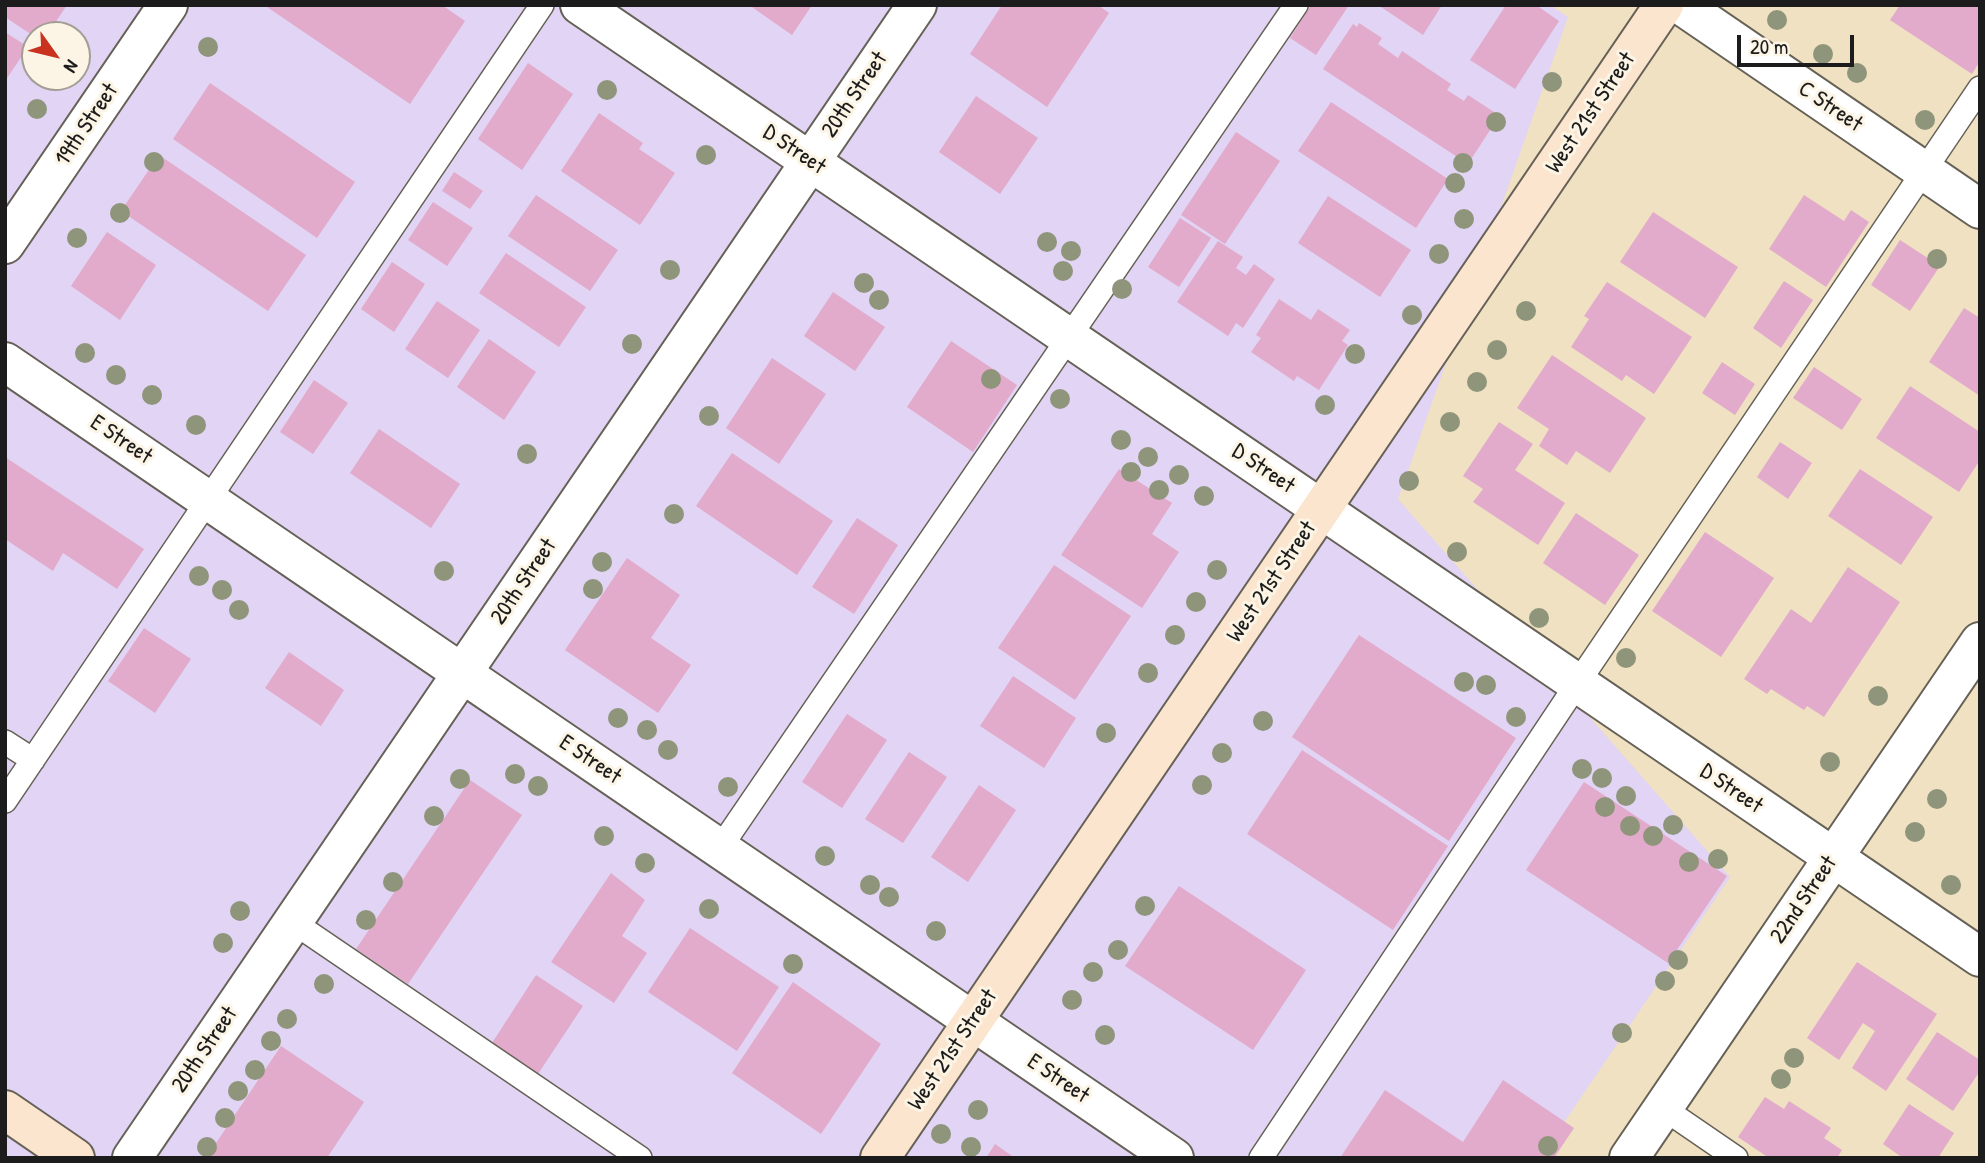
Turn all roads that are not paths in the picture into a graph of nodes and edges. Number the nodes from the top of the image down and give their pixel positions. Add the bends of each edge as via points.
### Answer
1 (168, 5) edge
2 (542, 5) edge
3 (580, 5) edge
4 (917, 5) edge
5 (1296, 5) edge
6 (1664, 5) edge
7 (1681, 5) edge
8 (1980, 88) edge
9 (810, 162) junction
10 (1923, 170) junction
11 (1980, 209) edge
12 (5, 244) edge
13 (1071, 338) junction
14 (5, 362) edge
15 (209, 500) junction
16 (1321, 509) junction
17 (1980, 642) edge
18 (462, 673) junction
19 (1577, 684) junction
20 (5, 742) edge
21 (33, 760) junction
22 (5, 801) edge
23 (720, 848) junction
24 (1833, 858) junction
25 (293, 922) junction
26 (1980, 957) edge
27 (973, 1021) junction
28 (1662, 1108) junction
29 (5, 1111) edge
30 (75, 1158) edge
31 (132, 1158) edge
32 (640, 1158) edge
33 (880, 1158) edge
34 (1174, 1158) edge
35 (1261, 1158) edge
36 (1629, 1158) edge
37 (1736, 1158) edge

1 - 12 street, 19th Street
2 - 15 lane
3 - 9 street, D Street
4 - 9 street, 20th Street
5 - 13 lane
6 - 16 street, West 21st Street
7 - 10 street, C Street
8 - 10 lane
9 - 13 street, D Street
9 - 18 street, 20th Street
10 - 11 street, C Street
10 - 19 lane
13 - 16 street, D Street
13 - 23 lane
14 - 15 street, E Street
15 - 18 street, E Street
15 - 21 lane
16 - 19 street, D Street
16 - 27 street, West 21st Street
17 - 24 street, 22nd Street
18 - 23 street, E Street
18 - 25 street, 20th Street
19 - 24 street, D Street
19 - 35 lane
20 - 21 lane
21 - 22 lane
23 - 27 street, E Street
24 - 26 street, D Street
24 - 28 street, 22nd Street
25 - 31 street, 20th Street
25 - 32 lane
27 - 33 street, West 21st Street
27 - 34 street, E Street
28 - 36 street, 22nd Street
28 - 37 lane
29 - 30 street

